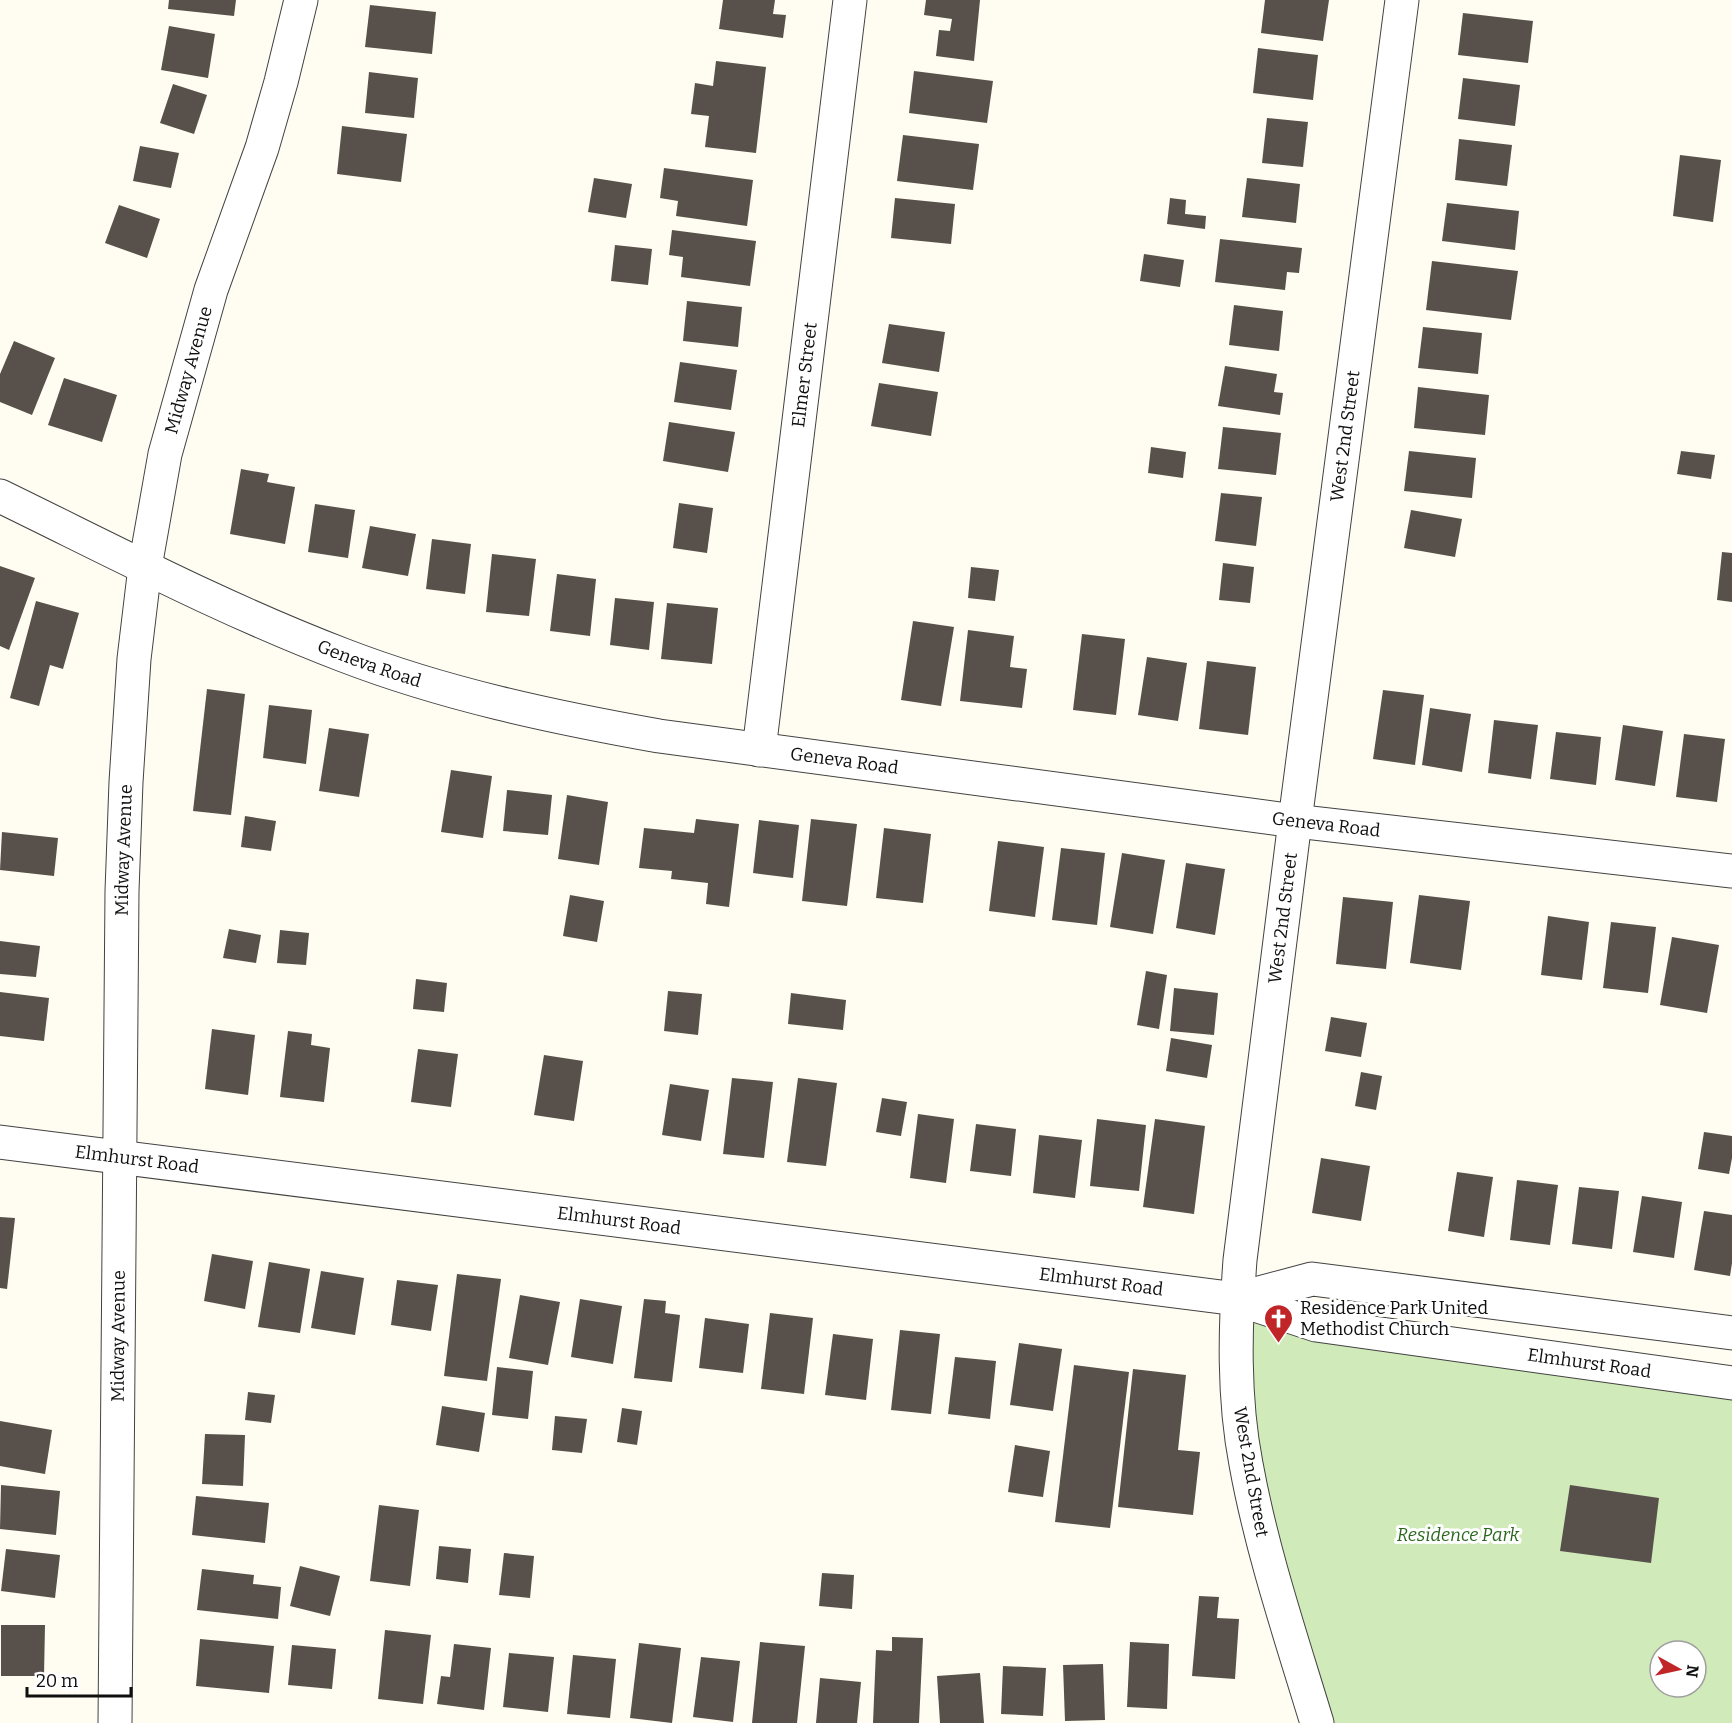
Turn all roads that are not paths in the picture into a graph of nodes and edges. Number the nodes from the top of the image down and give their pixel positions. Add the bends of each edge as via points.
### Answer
1 (301, 0) edge
2 (850, 0) edge
3 (1402, 0) edge
4 (0, 496) edge
5 (145, 567) junction
6 (759, 750) junction
7 (1295, 821) junction
8 (1732, 871) edge
9 (0, 1142) edge
10 (121, 1158) junction
11 (1237, 1299) junction
12 (1732, 1333) edge
13 (1732, 1383) edge
14 (115, 1723) edge
15 (1317, 1723) edge

1 - 5 street, Midway Avenue via 268,126 211,290 168,443
2 - 6 street, Elmer Street
3 - 7 street, West 2nd Street
4 - 5 street, Geneva Road
5 - 6 street, Geneva Road via 209,599 344,655 422,681 578,722
5 - 10 street, Midway Avenue via 134,659 126,793
6 - 7 street, Geneva Road
7 - 8 street, Geneva Road
7 - 11 street, West 2nd Street
9 - 10 street, Elmhurst Road
10 - 11 street, Elmhurst Road
10 - 14 street, Midway Avenue
11 - 12 street, Elmhurst Road via 1312,1280
11 - 13 street, Elmhurst Road via 1316,1325
11 - 15 street, West 2nd Street via 1236,1365 1246,1463 1263,1545

